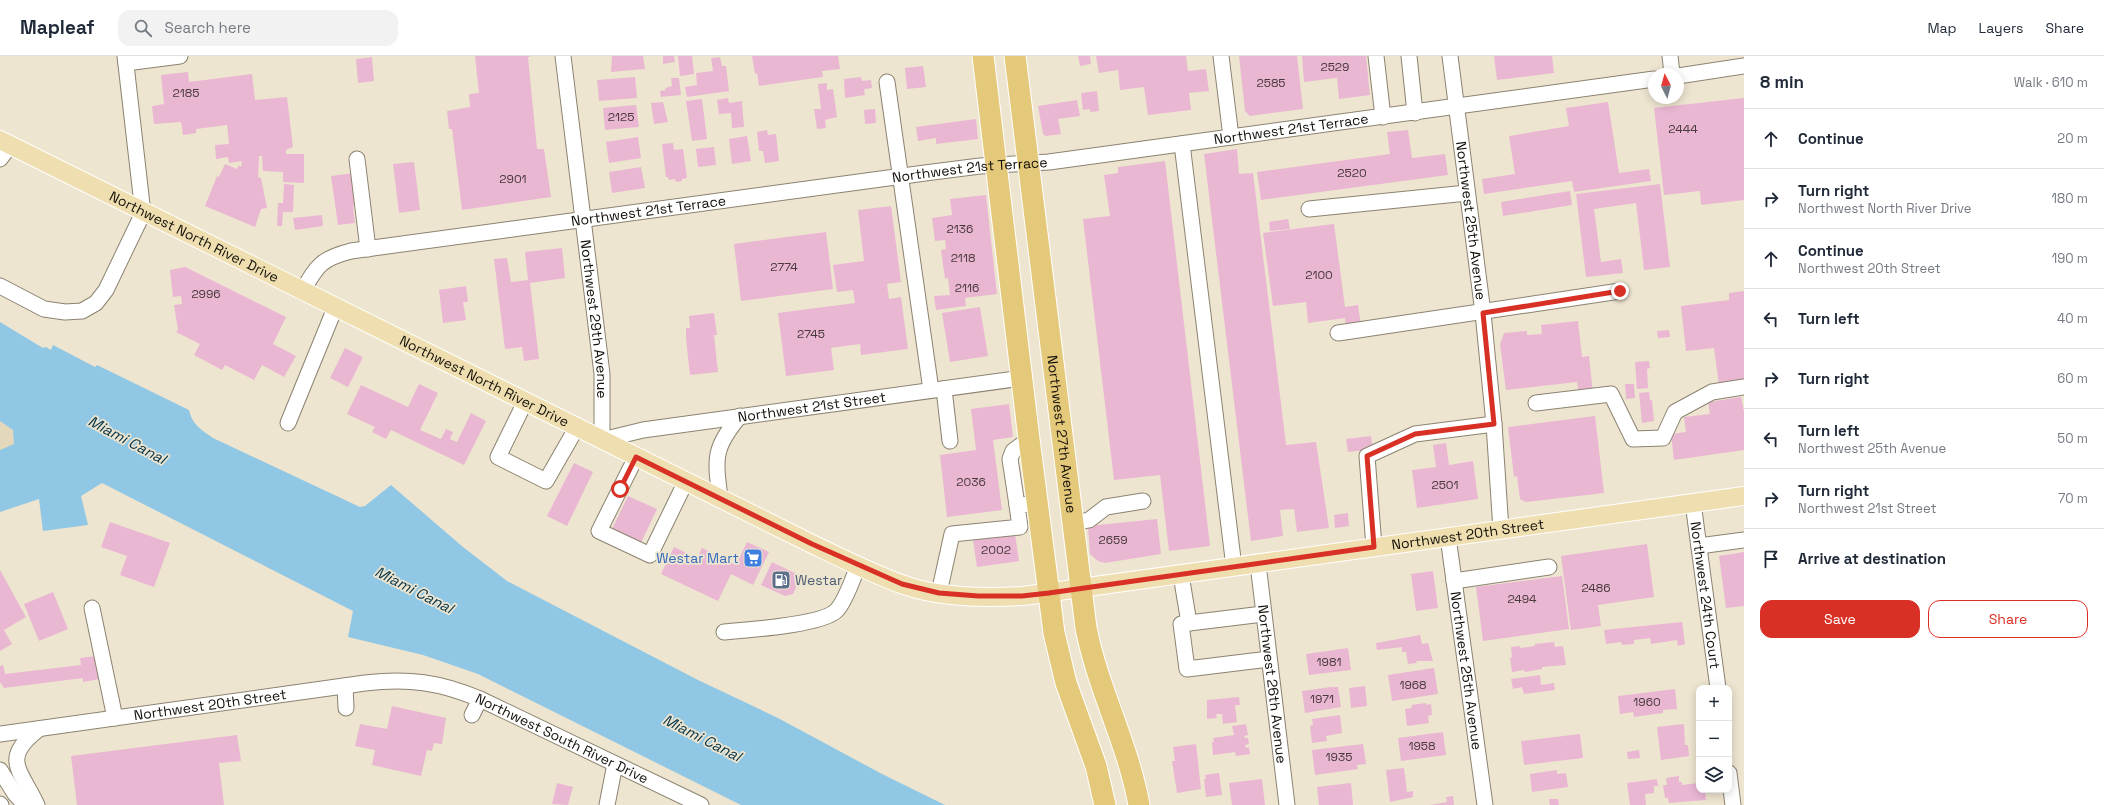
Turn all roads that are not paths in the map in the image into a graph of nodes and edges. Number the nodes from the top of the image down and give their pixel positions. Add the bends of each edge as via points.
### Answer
1 (180, 56) edge
2 (562, 56) edge
3 (983, 56) edge
4 (1015, 56) edge
5 (1221, 56) edge
6 (1376, 56) edge
7 (1409, 56) edge
8 (1450, 56) edge
9 (1670, 56) edge
10 (126, 60) edge
11 (1744, 66) edge
12 (1671, 68) edge
13 (1684, 75) edge
14 (1648, 80) edge
15 (887, 82) dead end
16 (1457, 107) junction
17 (1415, 113) junction
18 (1383, 117) junction
19 (1231, 137) junction
20 (1182, 144) junction
21 (3, 148) edge
22 (357, 160) dead end
23 (1028, 164) junction
24 (996, 165) junction
25 (900, 177) junction
26 (1468, 193) junction
27 (1309, 210) dead end
28 (143, 213) junction
29 (583, 220) junction
30 (368, 249) junction
31 (0, 286) edge
32 (1620, 291) dead end
33 (302, 292) junction
34 (334, 308) junction
35 (1483, 313) junction
36 (1338, 333) dead end
37 (1022, 378) junction
38 (1744, 387) edge
39 (938, 390) junction
40 (525, 402) junction
41 (1536, 402) dead end
42 (740, 416) junction
43 (288, 423) dead end
44 (1494, 424) junction
45 (577, 427) junction
46 (602, 440) junction
47 (950, 441) dead end
48 (636, 457) junction
49 (686, 481) junction
50 (1744, 496) edge
51 (720, 498) junction
52 (1143, 501) dead end
53 (1693, 503) junction
54 (1027, 504) junction
55 (1073, 523) junction
56 (1501, 530) junction
57 (1448, 537) junction
58 (1744, 540) edge
59 (1699, 546) junction
60 (1374, 547) junction
61 (1258, 564) junction
62 (858, 566) junction
63 (1234, 567) junction
64 (1549, 567) dead end
65 (1181, 575) junction
66 (1454, 581) junction
67 (1081, 589) junction
68 (939, 593) junction
69 (1049, 593) junction
70 (978, 596) joint
71 (92, 608) dead end
72 (1263, 614) junction
73 (1189, 623) junction
74 (724, 632) dead end
75 (1269, 659) junction
76 (420, 681) joint
77 (1718, 685) edge
78 (344, 686) junction
79 (480, 699) junction
80 (346, 708) dead end
81 (472, 715) dead end
82 (115, 718) junction
83 (38, 729) junction
84 (0, 734) edge
85 (615, 764) junction
86 (0, 770) edge
87 (1732, 793) edge
88 (26, 805) edge
89 (37, 805) edge
90 (607, 805) edge
91 (701, 805) edge
92 (1105, 805) edge
93 (1139, 805) edge
94 (1287, 805) edge
95 (1485, 805) edge
96 (1733, 805) edge

1 - 10 street
2 - 29 street, Northwest 29th Avenue
3 - 24 highway
4 - 23 highway, Northwest 27th Avenue
5 - 19 street
6 - 18 street
7 - 17 street
8 - 16 street, Northwest 25th Avenue
9 - 12 street
10 - 28 street
11 - 13 street
14 - 16 street, Northwest 21st Terrace
15 - 25 street
16 - 17 street, Northwest 21st Terrace
16 - 26 street, Northwest 25th Avenue
17 - 18 street, Northwest 21st Terrace
18 - 19 street, Northwest 21st Terrace
19 - 20 street, Northwest 21st Terrace
20 - 23 street, Northwest 21st Terrace
20 - 63 street
21 - 28 main road, Northwest North River Drive
22 - 30 street
23 - 24 street, Northwest 21st Terrace
23 - 55 highway, Northwest 27th Avenue
24 - 25 street, Northwest 21st Terrace
24 - 37 highway
25 - 29 street, Northwest 21st Terrace
25 - 39 street
26 - 27 street
26 - 35 street, Northwest 25th Avenue
28 - 31 street via 106,290 96,303 82,310 65,312 44,309
28 - 33 main road, Northwest North River Drive
29 - 30 street, Northwest 21st Terrace
29 - 46 street, Northwest 29th Avenue via 602,374
30 - 33 street, Northwest 21st Terrace via 341,254 322,262
32 - 35 street
33 - 34 main road, Northwest North River Drive
34 - 40 main road, Northwest North River Drive
34 - 43 street
35 - 36 street
35 - 44 street, Northwest 25th Avenue
37 - 39 street, Northwest 21st Street
37 - 54 highway via 1029,439
38 - 41 street via 1712,392 1675,412 1663,438 1633,439 1611,394
39 - 42 street, Northwest 21st Street
39 - 47 street
40 - 45 main road, Northwest North River Drive
40 - 45 street via 498,457 546,480
42 - 46 street, Northwest 21st Street via 643,430
42 - 51 street via 718,447
44 - 56 street, Northwest 25th Avenue
44 - 60 street via 1415,434 1367,456
45 - 46 main road, Northwest North River Drive
46 - 48 main road, Northwest North River Drive
48 - 49 main road, Northwest North River Drive
48 - 49 street via 599,531 650,555
49 - 51 main road, Northwest North River Drive
50 - 53 main road, Northwest 20th Street
51 - 62 main road, Northwest North River Drive
52 - 55 street via 1106,507 1089,520
53 - 56 main road, Northwest 20th Street
53 - 59 street, Northwest 24th Court
54 - 68 street via 1020,527 952,534
54 - 69 highway
55 - 67 highway, Northwest 27th Avenue
56 - 57 main road, Northwest 20th Street
57 - 60 main road, Northwest 20th Street
57 - 66 street, Northwest 25th Avenue
58 - 59 street
59 - 77 street, Northwest 24th Court
60 - 61 main road, Northwest 20th Street
61 - 63 main road, Northwest 20th Street
61 - 72 street, Northwest 26th Avenue
62 - 68 main road, Northwest North River Drive via 902,584
62 - 74 street via 838,610 828,617 811,622
63 - 65 main road, Northwest 20th Street
64 - 66 street
65 - 67 main road, Northwest 20th Street
65 - 73 street
66 - 95 street, Northwest 25th Avenue
67 - 69 main road, Northwest 20th Street
67 - 93 highway, Northwest 27th Avenue via 1095,667 1127,758
68 - 70 main road, Northwest North River Drive
69 - 70 main road, Northwest 20th Street
69 - 92 highway via 1061,665 1072,704 1096,766
71 - 82 street
72 - 73 street
72 - 75 street, Northwest 26th Avenue
73 - 75 street via 1181,624 1187,669
75 - 94 street, Northwest 26th Avenue
76 - 78 street, Northwest 20th Street via 393,680
76 - 79 street, Northwest South River Drive via 448,687
78 - 80 street
78 - 82 street, Northwest 20th Street
79 - 81 street
79 - 85 street, Northwest South River Drive
82 - 83 street, Northwest 20th Street
83 - 84 street, Northwest 20th Street
83 - 89 street via 21,744 16,755 20,774
85 - 90 street
85 - 91 street, Northwest South River Drive
86 - 88 street
87 - 96 street

